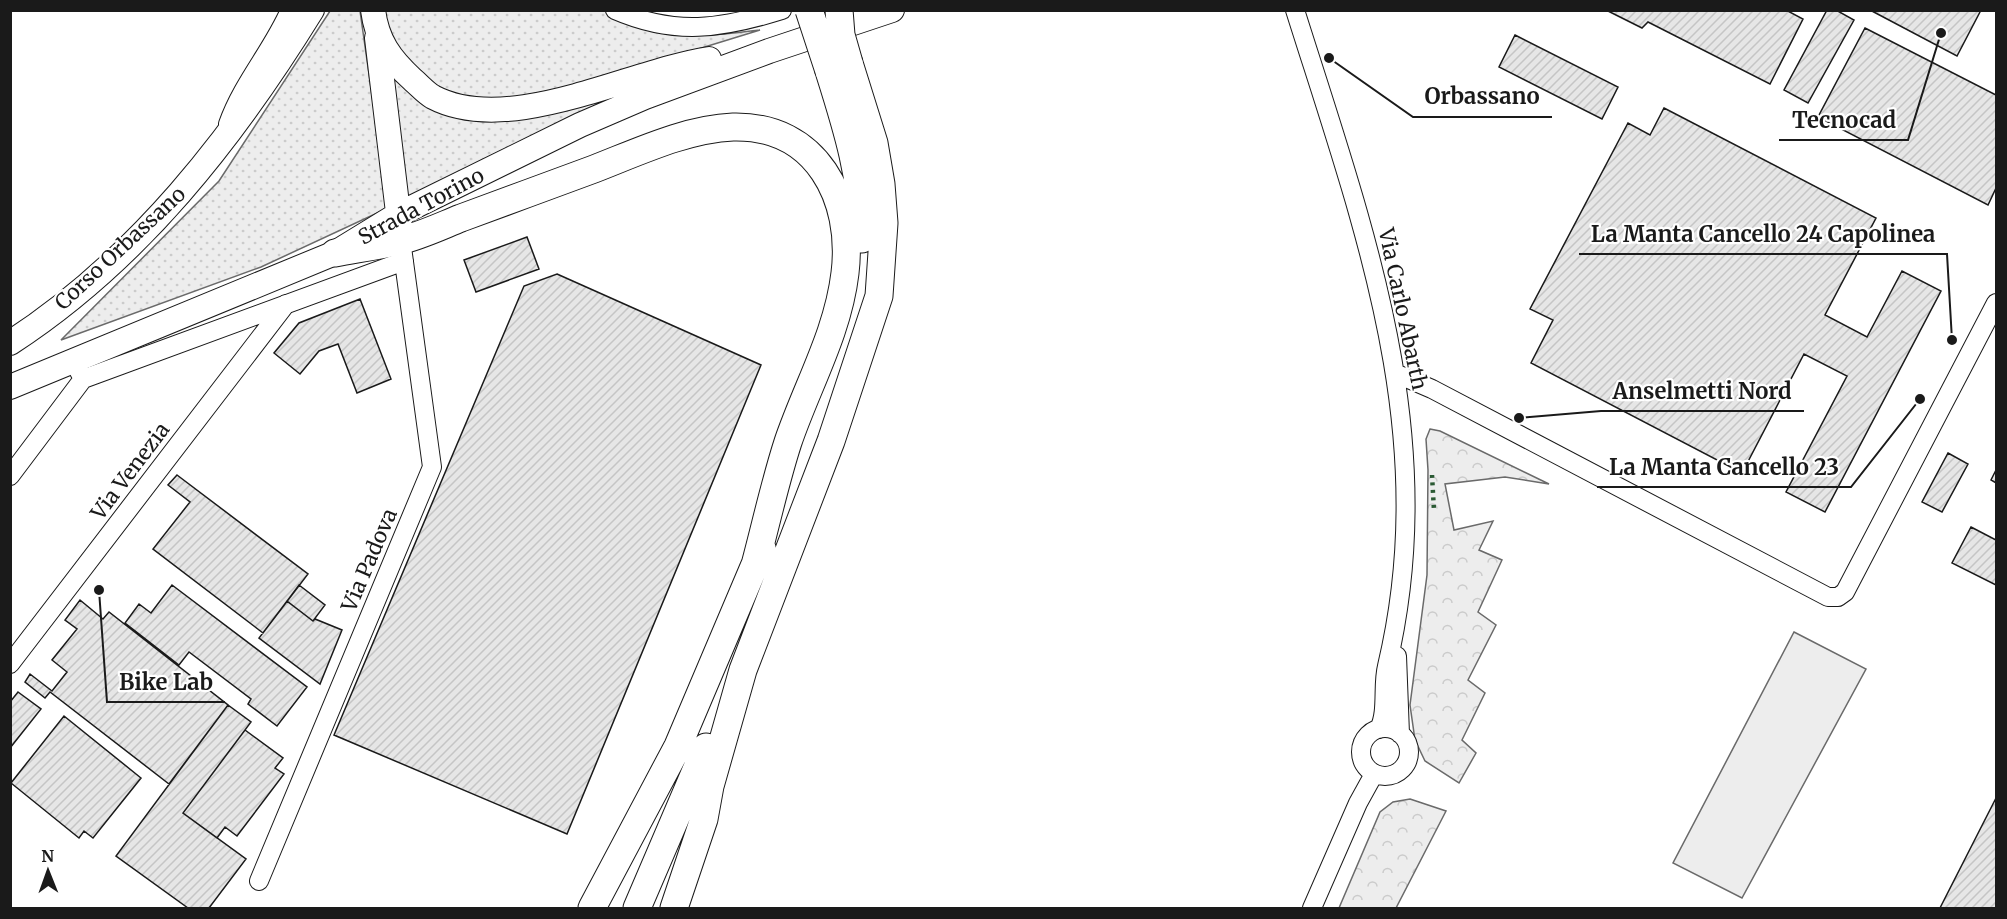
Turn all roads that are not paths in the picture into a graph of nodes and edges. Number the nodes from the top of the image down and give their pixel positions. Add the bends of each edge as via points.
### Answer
1 (290, 10) edge
2 (312, 10) edge
3 (373, 10) edge
4 (615, 10) edge
5 (782, 10) edge
6 (809, 10) edge
7 (840, 10) edge
8 (892, 10) edge
9 (1295, 10) edge
10 (376, 35) junction
11 (769, 51) junction
12 (839, 67) junction
13 (221, 144) junction
14 (401, 239) junction
15 (335, 253) joint
16 (1996, 303) edge
17 (286, 304) junction
18 (10, 343) edge
19 (78, 371) junction
20 (1397, 374) junction
21 (10, 387) edge
22 (10, 476) edge
23 (755, 565) junction
24 (1396, 627) junction
25 (10, 664) edge
26 (743, 670) junction
27 (1379, 729) junction
28 (1400, 734) junction
29 (678, 746) junction
30 (1374, 774) junction
31 (710, 786) junction
32 (260, 881) dead end
33 (592, 909) edge
34 (610, 909) edge
35 (637, 909) edge
36 (657, 909) edge
37 (674, 909) edge
38 (1312, 909) edge

1 - 13 street, Corso Orbassano via 277,38 238,96
2 - 13 main road, Corso Orbassano
3 - 10 main road
4 - 5 street via 642,22 703,28 744,22
6 - 12 highway, bridge
7 - 12 highway, bridge
8 - 11 main road
9 - 20 street, Via Carlo Abarth via 1371,252
10 - 11 main road via 402,70 432,97 488,111 533,105 702,60
10 - 14 main road
11 - 14 main road, Strada Torino via 580,125
12 - 23 highway via 863,228 858,282 838,355
12 - 26 highway via 874,144 881,184 884,223 879,296 831,441
13 - 18 main road, Corso Orbassano via 171,205 117,257 36,326
14 - 15 highway
14 - 17 street, Strada Torino
14 - 23 highway via 657,145 719,128 747,128 773,134 794,144 816,162 835,188 845,217 845,277 828,341 788,442
14 - 32 street, Via Padova via 432,467
15 - 19 main road, Strada Torino
16 - 20 street via 1845,592 1838,597 1828,597
17 - 19 street, Strada Torino
17 - 25 street, Via Venezia
19 - 21 main road, Strada Torino
19 - 22 street
20 - 24 street, Via Carlo Abarth via 1405,519
23 - 29 highway
24 - 27 street, Via Carlo Abarth via 1384,678
24 - 28 street, Via Carlo Abarth
26 - 31 highway
26 - 35 highway
27 - 28 street
27 - 30 street via 1365,738 1360,754
28 - 30 street, Via Carlo Abarth via 1408,745 1408,760 1394,775
29 - 33 highway
29 - 34 highway
30 - 38 street
31 - 36 highway via 692,820
31 - 37 highway via 704,819

